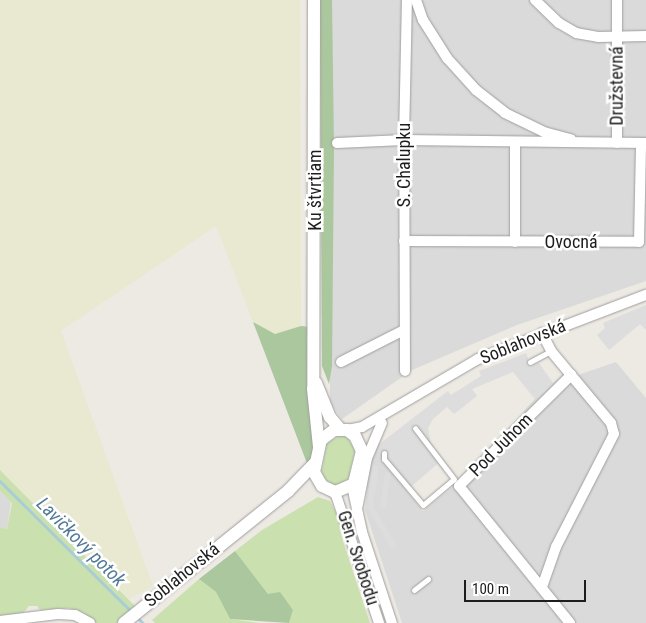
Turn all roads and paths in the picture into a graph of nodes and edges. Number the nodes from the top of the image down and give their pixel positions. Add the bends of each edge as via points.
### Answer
1 (314, 0) edge
2 (407, 0) edge
3 (416, 0) edge
4 (534, 0) edge
5 (617, 0) edge
6 (616, 36) junction
7 (646, 36) edge
8 (404, 140) junction
9 (337, 142) dead end
10 (515, 143) junction
11 (587, 143) junction
12 (617, 143) junction
13 (644, 143) edge
14 (643, 179) edge
15 (643, 209) edge
16 (404, 241) junction
17 (515, 242) junction
18 (643, 242) edge
19 (646, 295) edge
20 (404, 330) junction
21 (542, 333) junction
22 (551, 350) junction
23 (341, 362) dead end
24 (530, 362) dead end
25 (405, 371) dead end
26 (571, 375) junction
27 (314, 379) junction
28 (406, 402) junction
29 (415, 428) dead end
30 (343, 430) junction
31 (319, 447) junction
32 (384, 453) dead end
33 (365, 455) junction
34 (316, 462) junction
35 (322, 486) junction
36 (352, 486) junction
37 (288, 491) junction
38 (335, 492) junction
39 (357, 512) junction
40 (428, 579) dead end
41 (542, 587) junction
42 (414, 590) dead end
43 (27, 620) edge
44 (0, 621) edge
45 (126, 621) edge
46 (90, 623) edge
47 (379, 623) edge
48 (392, 623) edge
49 (570, 623) edge

1 - 27 street, Ku štvrtiam
2 - 8 street, S. Chalupku
3 - 11 street via 422,20 442,50 476,90 505,113 544,132
4 - 6 street via 559,23 576,33
5 - 6 street, Družstevná
6 - 7 street
6 - 12 street, Družstevná
8 - 9 street
8 - 10 street
8 - 16 street, S. Chalupku
10 - 11 street
10 - 17 street
11 - 12 street
12 - 13 street, Družstevná
13 - 14 street, Ovocná
14 - 15 street, Ovocná
15 - 18 street, Ovocná
16 - 17 street, Ovocná
16 - 20 street, S. Chalupku
17 - 18 street, Ovocná
19 - 21 street, Soblahovská
20 - 23 street
20 - 25 street, S. Chalupku
21 - 22 street
21 - 28 street, Soblahovská via 478,359
22 - 24 lane
22 - 26 street
26 - 41 street via 611,423 614,434 556,546
26 - 41 street, Pod Juhom via 460,486
27 - 30 street, Ku štvrtiam via 330,417
27 - 31 street, Ku štvrtiam
28 - 30 street, Soblahovská via 362,427
28 - 33 street, Soblahovská via 382,423
29 - 32 lane via 454,479 423,505 384,459
30 - 31 street via 328,433
30 - 33 street, Ku štvrtiam via 357,438
31 - 34 street, Ku štvrtiam
33 - 36 street
33 - 39 street, Gen. Svobodu
34 - 35 street, Ku štvrtiam via 314,476
34 - 37 street, Soblahovská
35 - 37 street
35 - 38 street
36 - 38 street
36 - 39 street, Gen. Svobodu
37 - 45 street, Soblahovská
38 - 47 street, Gen. Svobodu
39 - 48 street, Gen. Svobodu
40 - 42 lane
41 - 49 street, Pod Juhom
43 - 44 street
43 - 46 street via 67,615

